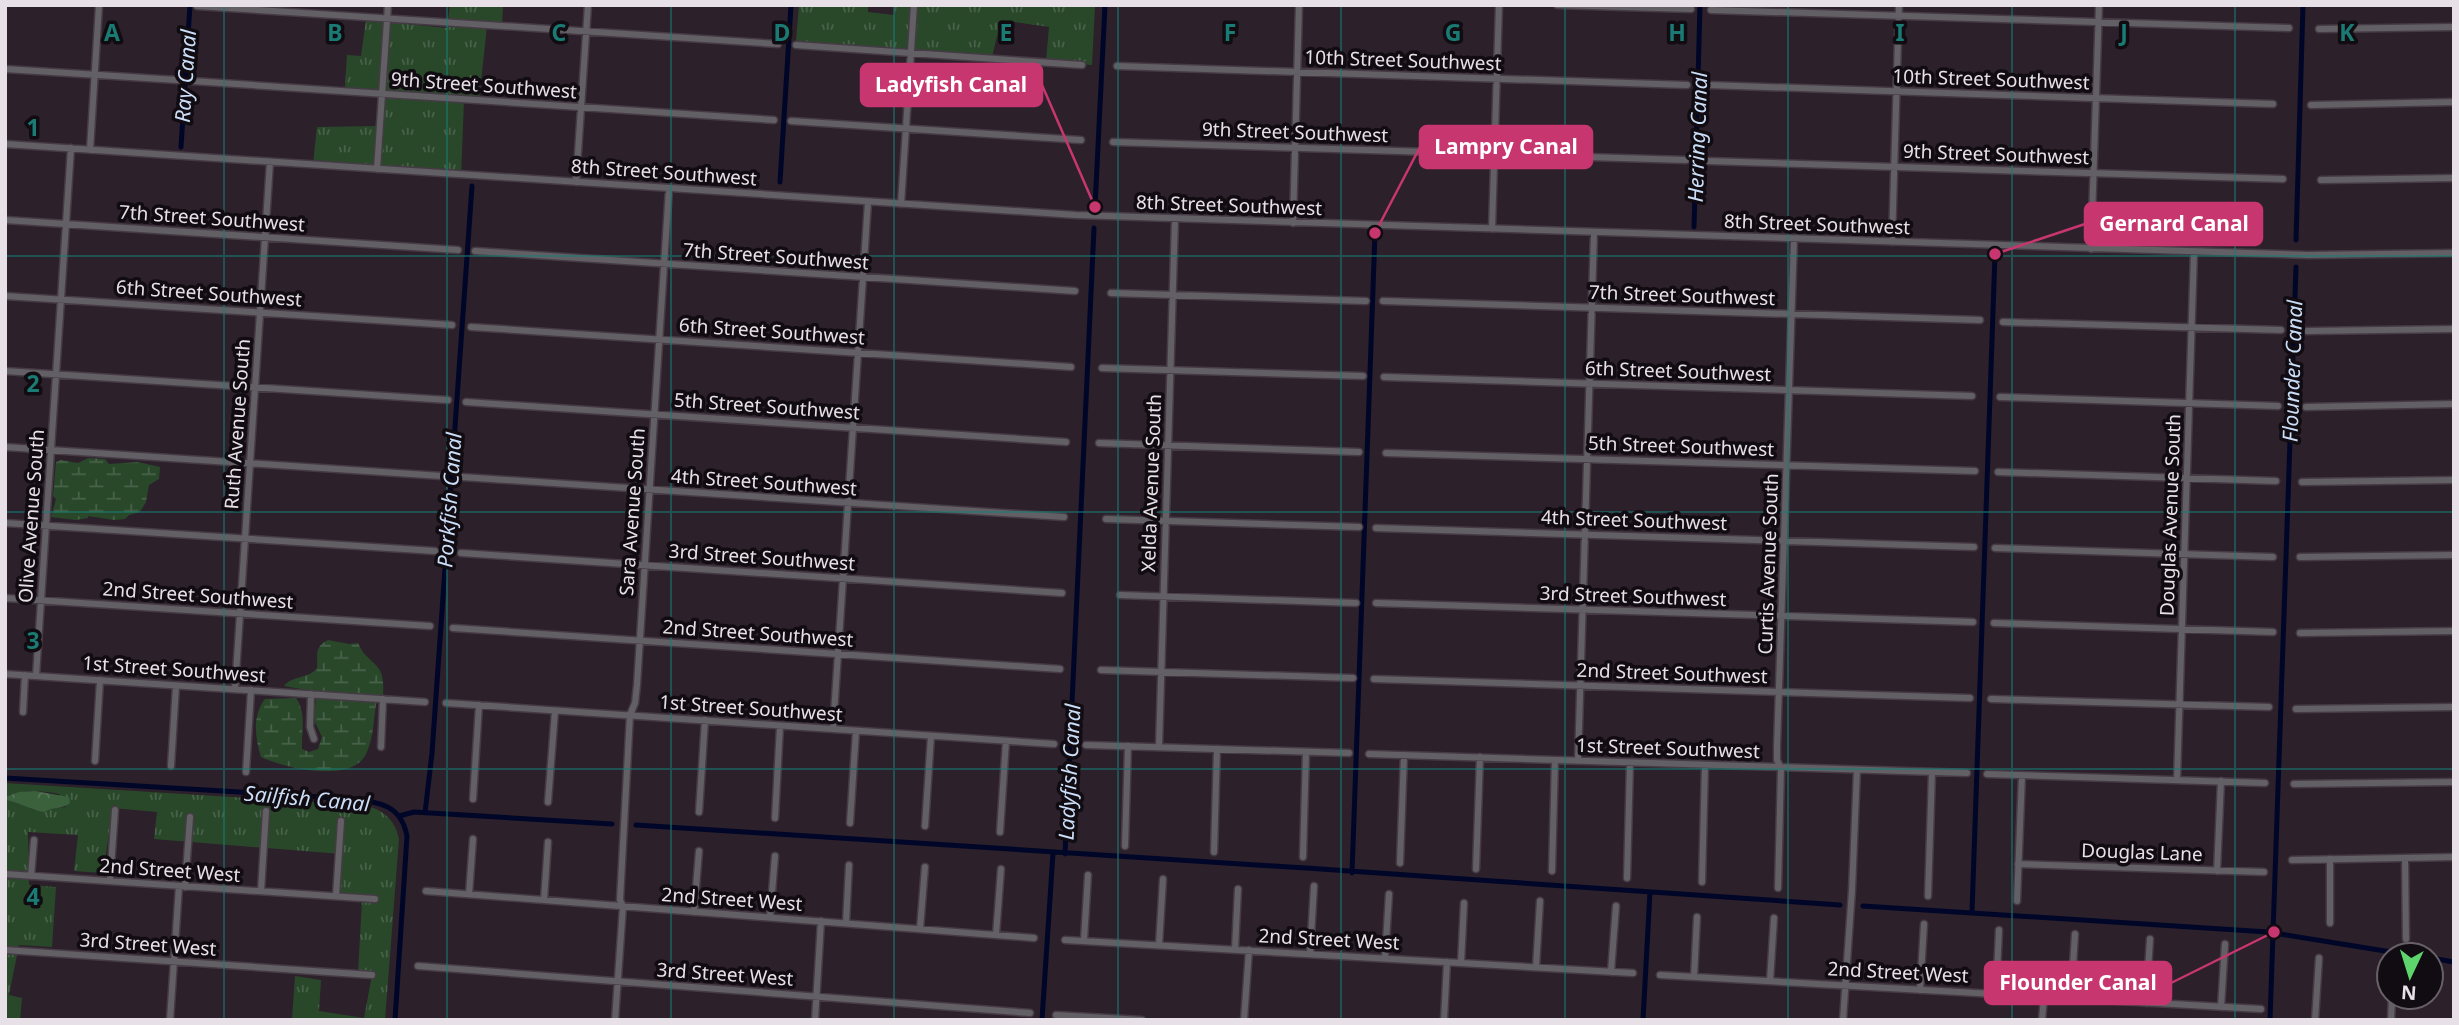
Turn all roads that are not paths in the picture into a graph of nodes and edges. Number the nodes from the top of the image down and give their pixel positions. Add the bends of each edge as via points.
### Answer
1 (99, 5) edge
2 (388, 5) edge
3 (588, 5) edge
4 (914, 5) edge
5 (1299, 5) edge
6 (1499, 5) edge
7 (1557, 5) edge
8 (1899, 5) edge
9 (2099, 5) edge
10 (197, 6) edge
11 (1690, 9) dead end
12 (1710, 10) dead end
13 (1899, 16) junction
14 (387, 18) junction
15 (2098, 23) junction
16 (2454, 27) edge
17 (2289, 28) dead end
18 (2319, 29) dead end
19 (586, 32) junction
20 (778, 44) dead end
21 (796, 46) dead end
22 (911, 53) junction
23 (1082, 65) dead end
24 (1117, 66) dead end
25 (5, 69) edge
26 (1297, 72) junction
27 (95, 75) junction
28 (1497, 79) junction
29 (177, 80) dead end
30 (192, 81) dead end
31 (1687, 85) dead end
32 (1708, 85) dead end
33 (1897, 91) junction
34 (382, 94) junction
35 (2096, 98) junction
36 (2454, 102) edge
37 (2273, 104) dead end
38 (2311, 104) dead end
39 (581, 107) junction
40 (774, 120) dead end
41 (791, 121) dead end
42 (906, 129) junction
43 (1081, 140) dead end
44 (1113, 142) dead end
45 (5, 144) edge
46 (71, 148) junction
47 (1295, 148) junction
48 (90, 149) junction
49 (1494, 154) junction
50 (1686, 160) dead end
51 (1707, 161) dead end
52 (270, 162) junction
53 (1895, 167) junction
54 (377, 169) junction
55 (2094, 173) junction
56 (2454, 178) edge
57 (2283, 179) dead end
58 (2321, 180) dead end
59 (576, 182) junction
60 (669, 188) junction
61 (868, 202) junction
62 (901, 204) junction
63 (1175, 219) junction
64 (5, 220) edge
65 (1293, 223) junction
66 (66, 224) junction
67 (1492, 229) junction
68 (1594, 233) junction
69 (265, 237) junction
70 (1794, 239) junction
71 (1892, 242) junction
72 (2091, 248) junction
73 (458, 250) dead end
74 (475, 251) dead end
75 (2194, 252) junction
76 (2454, 253) edge
77 (665, 264) junction
78 (863, 277) junction
79 (1075, 291) dead end
80 (1111, 293) dead end
81 (1173, 295) junction
82 (5, 296) edge
83 (61, 299) junction
84 (1366, 301) dead end
85 (1383, 301) dead end
86 (1592, 308) junction
87 (260, 312) junction
88 (1792, 314) junction
89 (1980, 320) dead end
90 (2003, 322) dead end
91 (452, 325) dead end
92 (471, 327) dead end
93 (2192, 327) junction
94 (2454, 329) edge
95 (2281, 330) dead end
96 (2307, 331) dead end
97 (659, 339) junction
98 (858, 352) junction
99 (1071, 366) dead end
100 (1102, 368) dead end
101 (1171, 370) junction
102 (5, 371) edge
103 (56, 374) junction
104 (1363, 376) dead end
105 (1384, 377) dead end
106 (1590, 384) junction
107 (255, 388) junction
108 (1789, 390) junction
109 (1972, 396) dead end
110 (2000, 397) dead end
111 (448, 400) dead end
112 (466, 402) dead end
113 (2189, 403) junction
114 (2454, 404) edge
115 (2278, 406) dead end
116 (2306, 407) dead end
117 (654, 414) junction
118 (853, 428) junction
119 (1066, 442) dead end
120 (1099, 443) dead end
121 (1169, 445) junction
122 (5, 447) edge
123 (51, 450) junction
124 (1359, 452) dead end
125 (1385, 453) dead end
126 (1587, 459) junction
127 (250, 463) junction
128 (1787, 465) junction
129 (1975, 471) dead end
130 (1997, 472) dead end
131 (442, 476) dead end
132 (462, 477) dead end
133 (2187, 478) junction
134 (2454, 480) edge
135 (2276, 481) dead end
136 (2302, 482) dead end
137 (649, 490) junction
138 (848, 503) junction
139 (1064, 517) dead end
140 (1106, 519) dead end
141 (1166, 521) junction
142 (5, 523) edge
143 (46, 525) junction
144 (1359, 527) dead end
145 (1376, 528) dead end
146 (1585, 535) junction
147 (245, 539) junction
148 (1784, 541) junction
149 (1974, 547) dead end
150 (1995, 548) dead end
151 (435, 551) dead end
152 (461, 553) dead end
153 (2184, 554) junction
154 (2454, 555) edge
155 (2273, 557) dead end
156 (2300, 557) dead end
157 (644, 565) junction
158 (843, 579) junction
159 (1062, 593) dead end
160 (1120, 595) dead end
161 (1163, 596) junction
162 (5, 598) edge
163 (41, 601) junction
164 (1356, 603) dead end
165 (1377, 603) dead end
166 (1583, 610) junction
167 (240, 614) junction
168 (1782, 616) junction
169 (1973, 622) dead end
170 (1994, 623) dead end
171 (430, 626) dead end
172 (453, 628) dead end
173 (2182, 629) junction
174 (2454, 631) edge
175 (2273, 632) dead end
176 (2300, 633) dead end
177 (639, 640) junction
178 (838, 654) junction
179 (1060, 669) dead end
180 (1101, 670) dead end
181 (1161, 672) junction
182 (5, 674) edge
183 (25, 675) junction
184 (36, 676) junction
185 (1353, 678) dead end
186 (1374, 679) dead end
187 (100, 680) junction
188 (1580, 685) junction
189 (176, 686) junction
190 (234, 689) junction
191 (251, 690) junction
192 (1779, 692) junction
193 (311, 694) junction
194 (1970, 698) dead end
195 (383, 699) junction
196 (1990, 699) dead end
197 (425, 702) dead end
198 (446, 703) dead end
199 (479, 705) junction
200 (2179, 705) junction
201 (2269, 707) dead end
202 (2454, 707) edge
203 (2296, 709) dead end
204 (555, 710) junction
205 (23, 712) dead end
206 (630, 715) junction
207 (705, 720) junction
208 (780, 726) junction
209 (833, 729) junction
210 (856, 731) junction
211 (931, 736) junction
212 (314, 739) dead end
213 (1006, 741) junction
214 (1054, 744) dead end
215 (1086, 745) dead end
216 (1128, 746) junction
217 (381, 747) dead end
218 (1159, 747) junction
219 (1217, 749) junction
220 (1306, 752) junction
221 (1349, 753) dead end
222 (1369, 754) dead end
223 (1404, 755) junction
224 (1480, 757) junction
225 (1555, 760) junction
226 (95, 761) dead end
227 (1578, 761) junction
228 (1630, 762) junction
229 (1705, 765) junction
230 (171, 766) dead end
231 (1781, 768) junction
232 (1857, 770) junction
233 (246, 772) dead end
234 (1932, 772) junction
235 (1967, 773) dead end
236 (1987, 774) dead end
237 (2022, 775) junction
238 (2178, 780) junction
239 (2221, 781) junction
240 (2454, 782) edge
241 (2265, 783) dead end
242 (2294, 784) dead end
243 (473, 799) dead end
244 (548, 802) dead end
245 (115, 810) dead end
246 (266, 811) dead end
247 (699, 812) dead end
248 (190, 817) dead end
249 (775, 818) dead end
250 (341, 821) dead end
251 (850, 822) dead end
252 (925, 826) dead end
253 (1000, 832) dead end
254 (473, 839) dead end
255 (34, 840) dead end
256 (548, 842) dead end
257 (1125, 846) dead end
258 (699, 851) dead end
259 (1214, 852) dead end
260 (775, 856) dead end
261 (1303, 857) dead end
262 (2454, 857) edge
263 (2405, 858) junction
264 (2330, 859) junction
265 (2292, 860) dead end
266 (1400, 863) dead end
267 (849, 864) dead end
268 (2018, 864) junction
269 (925, 867) dead end
270 (1001, 869) dead end
271 (1476, 869) dead end
272 (2217, 870) junction
273 (1552, 871) dead end
274 (2264, 872) dead end
275 (5, 874) edge
276 (1088, 875) dead end
277 (31, 876) junction
278 (1627, 878) dead end
279 (1163, 879) dead end
280 (110, 881) junction
281 (1702, 882) dead end
282 (182, 886) junction
283 (1314, 886) dead end
284 (1778, 888) dead end
285 (1238, 889) dead end
286 (261, 891) junction
287 (426, 891) dead end
288 (469, 894) junction
289 (1389, 894) dead end
290 (336, 896) junction
291 (1928, 896) dead end
292 (375, 899) dead end
293 (544, 900) junction
294 (1540, 901) dead end
295 (2017, 901) dead end
296 (1464, 903) dead end
297 (623, 906) junction
298 (1616, 906) dead end
299 (694, 912) junction
300 (770, 917) junction
301 (1697, 917) dead end
302 (1773, 918) dead end
303 (821, 921) junction
304 (846, 923) junction
305 (2330, 923) dead end
306 (1924, 924) dead end
307 (920, 929) junction
308 (1999, 930) dead end
309 (996, 934) junction
310 (2075, 934) dead end
311 (1034, 938) dead end
312 (2150, 939) dead end
313 (2406, 939) dead end
314 (1065, 940) dead end
315 (1084, 940) junction
316 (2225, 944) dead end
317 (1160, 945) junction
318 (1234, 949) junction
319 (5, 950) edge
320 (1249, 950) junction
321 (1310, 954) junction
322 (1385, 958) junction
323 (2319, 958) dead end
324 (174, 961) junction
325 (1447, 962) junction
326 (1461, 963) junction
327 (418, 966) dead end
328 (1536, 967) junction
329 (1611, 972) junction
330 (1633, 973) dead end
331 (372, 975) dead end
332 (1660, 975) dead end
333 (1694, 977) junction
334 (1770, 981) junction
335 (618, 982) junction
336 (1845, 985) junction
337 (1920, 990) junction
338 (1996, 994) junction
339 (817, 997) junction
340 (2044, 997) junction
341 (2071, 998) junction
342 (2146, 1003) junction
343 (2221, 1007) junction
344 (2260, 1009) dead end
345 (1030, 1013) dead end
346 (1056, 1015) dead end
347 (170, 1020) edge
348 (615, 1020) edge
349 (815, 1020) edge
350 (1142, 1020) edge
351 (1244, 1020) edge
352 (1444, 1020) edge
353 (1843, 1020) edge
354 (2042, 1020) edge
355 (2315, 1020) edge

1 - 27 street
2 - 14 street
3 - 19 street
4 - 22 street
5 - 26 street
6 - 28 street
7 - 11 street
8 - 13 street
9 - 15 street
10 - 14 street
12 - 13 street
13 - 15 street
13 - 33 street
14 - 19 street
14 - 34 street
15 - 17 street
15 - 35 street
16 - 18 street
19 - 20 street
19 - 39 street
21 - 22 street
22 - 23 street
22 - 42 street
24 - 26 street, 10th Street Southwest
25 - 27 street
26 - 28 street, 10th Street Southwest
26 - 47 street
27 - 29 street
27 - 48 street
28 - 31 street, 10th Street Southwest
28 - 49 street
30 - 34 street, 9th Street Southwest
32 - 33 street, 10th Street Southwest
33 - 35 street, 10th Street Southwest
33 - 53 street
34 - 39 street, 9th Street Southwest
34 - 54 street
35 - 37 street, 10th Street Southwest
35 - 55 street
36 - 38 street
39 - 40 street, 9th Street Southwest
39 - 59 street
41 - 42 street
42 - 43 street
42 - 62 street
44 - 47 street, 9th Street Southwest
45 - 46 street, 8th Street Southwest
46 - 48 street, 8th Street Southwest
46 - 66 street, Olive Avenue South
47 - 49 street, 9th Street Southwest
47 - 65 street
48 - 52 street, 8th Street Southwest
49 - 50 street, 9th Street Southwest
49 - 67 street
51 - 53 street, 9th Street Southwest
52 - 54 street, 8th Street Southwest
52 - 69 street, Ruth Avenue South
53 - 55 street, 9th Street Southwest
53 - 71 street
54 - 59 street, 8th Street Southwest
55 - 57 street, 9th Street Southwest
55 - 72 street
56 - 58 street
59 - 60 street, 8th Street Southwest
60 - 61 street, 8th Street Southwest
60 - 77 street, Sara Avenue South
61 - 62 street, 8th Street Southwest
61 - 78 street
62 - 63 street, 8th Street Southwest
63 - 65 street, 8th Street Southwest
63 - 81 street, Xelda Avenue South
64 - 66 street, 7th Street Southwest
65 - 67 street, 8th Street Southwest
66 - 69 street, 7th Street Southwest
66 - 83 street, Olive Avenue South
67 - 68 street, 8th Street Southwest
68 - 70 street, 8th Street Southwest
68 - 86 street
69 - 73 street, 7th Street Southwest
69 - 87 street, Ruth Avenue South
70 - 71 street, 8th Street Southwest
70 - 88 street, Curtis Avenue South
71 - 72 street, 8th Street Southwest
72 - 75 street, 8th Street Southwest
74 - 77 street, 7th Street Southwest
75 - 76 street, 8th Street Southwest
75 - 93 street, Douglas Avenue South
77 - 78 street, 7th Street Southwest
77 - 97 street, Sara Avenue South
78 - 79 street, 7th Street Southwest
78 - 98 street
80 - 81 street
81 - 84 street
81 - 101 street, Xelda Avenue South
82 - 83 street, 6th Street Southwest
83 - 87 street, 6th Street Southwest
83 - 103 street, Olive Avenue South
85 - 86 street, 7th Street Southwest
86 - 88 street, 7th Street Southwest
86 - 106 street
87 - 91 street, 6th Street Southwest
87 - 107 street, Ruth Avenue South
88 - 89 street, 7th Street Southwest
88 - 108 street, Curtis Avenue South
90 - 93 street
92 - 97 street, 6th Street Southwest
93 - 95 street
93 - 113 street, Douglas Avenue South
94 - 96 street
97 - 98 street, 6th Street Southwest
97 - 117 street, Sara Avenue South
98 - 99 street, 6th Street Southwest
98 - 118 street
100 - 101 street
101 - 104 street
101 - 121 street, Xelda Avenue South
102 - 103 street
103 - 107 street
103 - 123 street, Olive Avenue South
105 - 106 street, 6th Street Southwest
106 - 108 street, 6th Street Southwest
106 - 126 street
107 - 111 street
107 - 127 street, Ruth Avenue South
108 - 109 street, 6th Street Southwest
108 - 128 street, Curtis Avenue South
110 - 113 street
112 - 117 street, 5th Street Southwest
113 - 115 street
113 - 133 street, Douglas Avenue South
114 - 116 street
117 - 118 street, 5th Street Southwest
117 - 137 street, Sara Avenue South
118 - 119 street, 5th Street Southwest
118 - 138 street
120 - 121 street
121 - 124 street
121 - 141 street, Xelda Avenue South
122 - 123 street
123 - 127 street
123 - 143 street, Olive Avenue South
125 - 126 street, 5th Street Southwest
126 - 128 street, 5th Street Southwest
126 - 146 street
127 - 131 street
127 - 147 street, Ruth Avenue South
128 - 129 street, 5th Street Southwest
128 - 148 street, Curtis Avenue South
130 - 133 street
132 - 137 street, 4th Street Southwest
133 - 135 street
133 - 153 street, Douglas Avenue South
134 - 136 street
137 - 138 street, 4th Street Southwest
137 - 157 street, Sara Avenue South
138 - 139 street, 4th Street Southwest
138 - 158 street
140 - 141 street
141 - 144 street
141 - 161 street, Xelda Avenue South
142 - 143 street
143 - 147 street
143 - 163 street, Olive Avenue South
145 - 146 street, 4th Street Southwest
146 - 148 street, 4th Street Southwest
146 - 166 street
147 - 151 street
147 - 167 street, Ruth Avenue South
148 - 149 street, 4th Street Southwest
148 - 168 street, Curtis Avenue South
150 - 153 street
152 - 157 street, 3rd Street Southwest
153 - 155 street
153 - 173 street, Douglas Avenue South
154 - 156 street
157 - 158 street, 3rd Street Southwest
157 - 177 street, Sara Avenue South
158 - 159 street, 3rd Street Southwest
158 - 178 street
160 - 161 street
161 - 164 street
161 - 181 street, Xelda Avenue South
162 - 163 street, 2nd Street Southwest
163 - 167 street, 2nd Street Southwest
163 - 184 street, Olive Avenue South
165 - 166 street, 3rd Street Southwest
166 - 168 street, 3rd Street Southwest
166 - 188 street
167 - 171 street, 2nd Street Southwest
167 - 190 street, Ruth Avenue South
168 - 169 street, 3rd Street Southwest
168 - 192 street, Curtis Avenue South
170 - 173 street
172 - 177 street, 2nd Street Southwest
173 - 175 street
173 - 200 street, Douglas Avenue South
174 - 176 street
177 - 178 street, 2nd Street Southwest
177 - 206 street, Sara Avenue South via 635,703
178 - 179 street, 2nd Street Southwest
178 - 209 street
180 - 181 street
181 - 185 street
181 - 218 street, Xelda Avenue South
182 - 183 street, 1st Street Southwest
183 - 184 street, 1st Street Southwest
183 - 205 street
184 - 187 street, 1st Street Southwest
186 - 188 street, 2nd Street Southwest
187 - 189 street, 1st Street Southwest
187 - 226 street
188 - 192 street, 2nd Street Southwest
188 - 227 street
189 - 190 street, 1st Street Southwest
189 - 230 street
190 - 191 street, 1st Street Southwest
191 - 193 street, 1st Street Southwest
191 - 233 street
192 - 194 street, 2nd Street Southwest
192 - 231 street, Curtis Avenue South via 1777,760
193 - 195 street, 1st Street Southwest
193 - 212 street
195 - 197 street, 1st Street Southwest
195 - 217 street
196 - 200 street
198 - 199 street, 1st Street Southwest
199 - 204 street, 1st Street Southwest
199 - 243 street
200 - 201 street
200 - 238 street, Douglas Avenue South
202 - 203 street
204 - 206 street, 1st Street Southwest
204 - 244 street
206 - 207 street, 1st Street Southwest
206 - 297 street, Sara Avenue South
207 - 208 street, 1st Street Southwest
207 - 247 street
208 - 209 street, 1st Street Southwest
208 - 249 street
209 - 210 street, 1st Street Southwest
210 - 211 street, 1st Street Southwest
210 - 251 street
211 - 213 street, 1st Street Southwest
211 - 252 street
213 - 214 street, 1st Street Southwest
213 - 253 street
215 - 216 street
216 - 218 street
216 - 257 street
218 - 219 street
219 - 220 street
219 - 259 street
220 - 221 street
220 - 261 street
222 - 223 street, 1st Street Southwest
223 - 224 street, 1st Street Southwest
223 - 266 street
224 - 225 street, 1st Street Southwest
224 - 271 street
225 - 227 street, 1st Street Southwest
225 - 273 street
227 - 228 street, 1st Street Southwest
228 - 229 street, 1st Street Southwest
228 - 278 street
229 - 231 street, 1st Street Southwest
229 - 281 street
231 - 232 street, 1st Street Southwest
231 - 284 street, Curtis Avenue South
232 - 234 street, 1st Street Southwest
232 - 336 street
234 - 235 street, 1st Street Southwest
234 - 291 street
236 - 237 street
237 - 238 street
237 - 268 street
238 - 239 street
239 - 241 street
239 - 272 street
240 - 242 street
245 - 280 street
246 - 286 street
248 - 282 street
250 - 290 street
254 - 288 street
255 - 277 street
256 - 293 street
258 - 299 street
260 - 300 street
262 - 263 street
263 - 264 street
263 - 313 street
264 - 265 street
264 - 305 street
267 - 304 street
268 - 272 street, Douglas Lane
268 - 295 street
269 - 307 street
270 - 309 street
272 - 274 street, Douglas Lane
275 - 277 street, 2nd Street West
276 - 315 street
277 - 280 street, 2nd Street West
279 - 317 street
280 - 282 street, 2nd Street West
282 - 286 street, 2nd Street West
282 - 324 street
283 - 321 street
285 - 318 street
286 - 290 street, 2nd Street West
287 - 288 street, 2nd Street West
288 - 293 street, 2nd Street West
289 - 322 street
290 - 292 street, 2nd Street West
293 - 297 street, 2nd Street West
294 - 328 street
296 - 326 street
297 - 299 street, 2nd Street West
297 - 335 street, Sara Avenue South
298 - 329 street
299 - 300 street, 2nd Street West
300 - 303 street, 2nd Street West
301 - 333 street
302 - 334 street
303 - 304 street, 2nd Street West
303 - 339 street
304 - 307 street, 2nd Street West
306 - 337 street
307 - 309 street, 2nd Street West
308 - 338 street
309 - 311 street, 2nd Street West
310 - 341 street
312 - 342 street
314 - 315 street, 2nd Street West
315 - 317 street, 2nd Street West
316 - 343 street
317 - 318 street, 2nd Street West
318 - 320 street, 2nd Street West
319 - 324 street, 3rd Street West
320 - 321 street, 2nd Street West
320 - 351 street
321 - 322 street, 2nd Street West
322 - 325 street, 2nd Street West
323 - 355 street
324 - 331 street, 3rd Street West
324 - 347 street
325 - 326 street, 2nd Street West
325 - 352 street
326 - 328 street, 2nd Street West
327 - 335 street, 3rd Street West
328 - 329 street, 2nd Street West
329 - 330 street, 2nd Street West
332 - 333 street, 2nd Street West
333 - 334 street, 2nd Street West
334 - 336 street, 2nd Street West
335 - 339 street, 3rd Street West
335 - 348 street, Sara Avenue South
336 - 337 street, 2nd Street West
336 - 353 street
337 - 338 street, 2nd Street West
338 - 340 street, 2nd Street West
339 - 345 street, 3rd Street West
339 - 349 street
340 - 341 street, 2nd Street West
340 - 354 street
341 - 342 street, 2nd Street West
342 - 343 street, 2nd Street West
343 - 344 street, 2nd Street West
346 - 350 street

